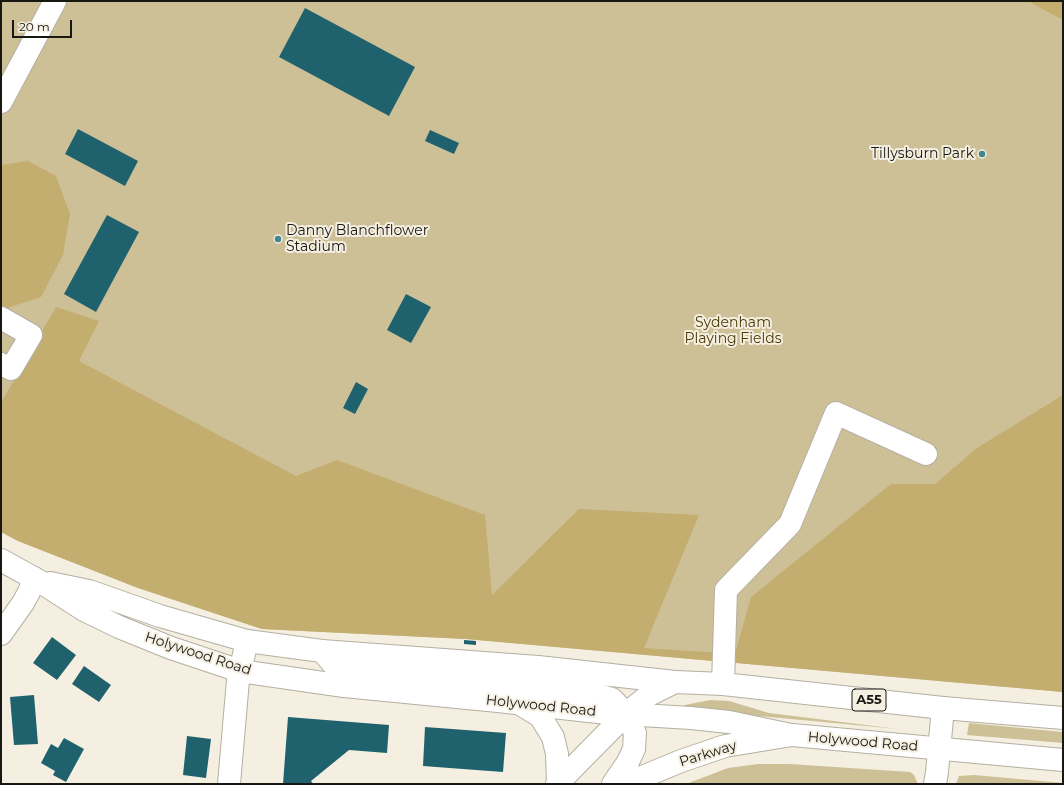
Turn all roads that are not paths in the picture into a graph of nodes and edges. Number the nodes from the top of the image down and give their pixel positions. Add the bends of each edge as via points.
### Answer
1 (55, 1) edge
2 (1, 102) edge
3 (1, 318) edge
4 (1, 364) edge
5 (926, 454) dead end
6 (1, 560) edge
7 (36, 579) junction
8 (1, 634) edge
9 (247, 641) junction
10 (322, 651) junction
11 (240, 671) junction
12 (675, 682) junction
13 (723, 684) junction
14 (520, 704) junction
15 (944, 708) junction
16 (626, 714) junction
17 (1063, 718) edge
18 (792, 735) junction
19 (939, 748) junction
20 (1063, 760) edge
21 (229, 784) edge
22 (557, 784) edge
23 (613, 784) edge
24 (628, 784) edge
25 (935, 784) edge

1 - 2 main road
3 - 4 main road via 31,335 11,369
5 - 13 main road via 836,413 790,524 726,590
6 - 7 main road, Holywood Road
7 - 8 main road
7 - 9 main road, Holywood Road via 89,591 160,616
7 - 11 main road, Holywood Road via 84,610 118,626 171,648
9 - 10 main road, Holywood Road
9 - 11 main road
10 - 12 main road, Holywood Road via 538,667
10 - 16 main road via 334,665 592,693 612,699
11 - 14 main road, Holywood Road via 344,686
11 - 21 main road
12 - 13 main road, Holywood Road / A55
12 - 16 main road, A55 via 649,695
13 - 15 main road, Holywood Road / A55
14 - 16 main road, Holywood Road
14 - 22 main road via 540,716 553,737 557,754
15 - 17 main road, Holywood Road / A55
15 - 19 main road
16 - 18 main road, Holywood Road via 729,722
16 - 22 main road, A55
16 - 23 main road via 635,732 634,749
18 - 19 main road, Holywood Road
18 - 24 main road, Parkway via 725,746
19 - 20 main road, Holywood Road
19 - 25 main road

